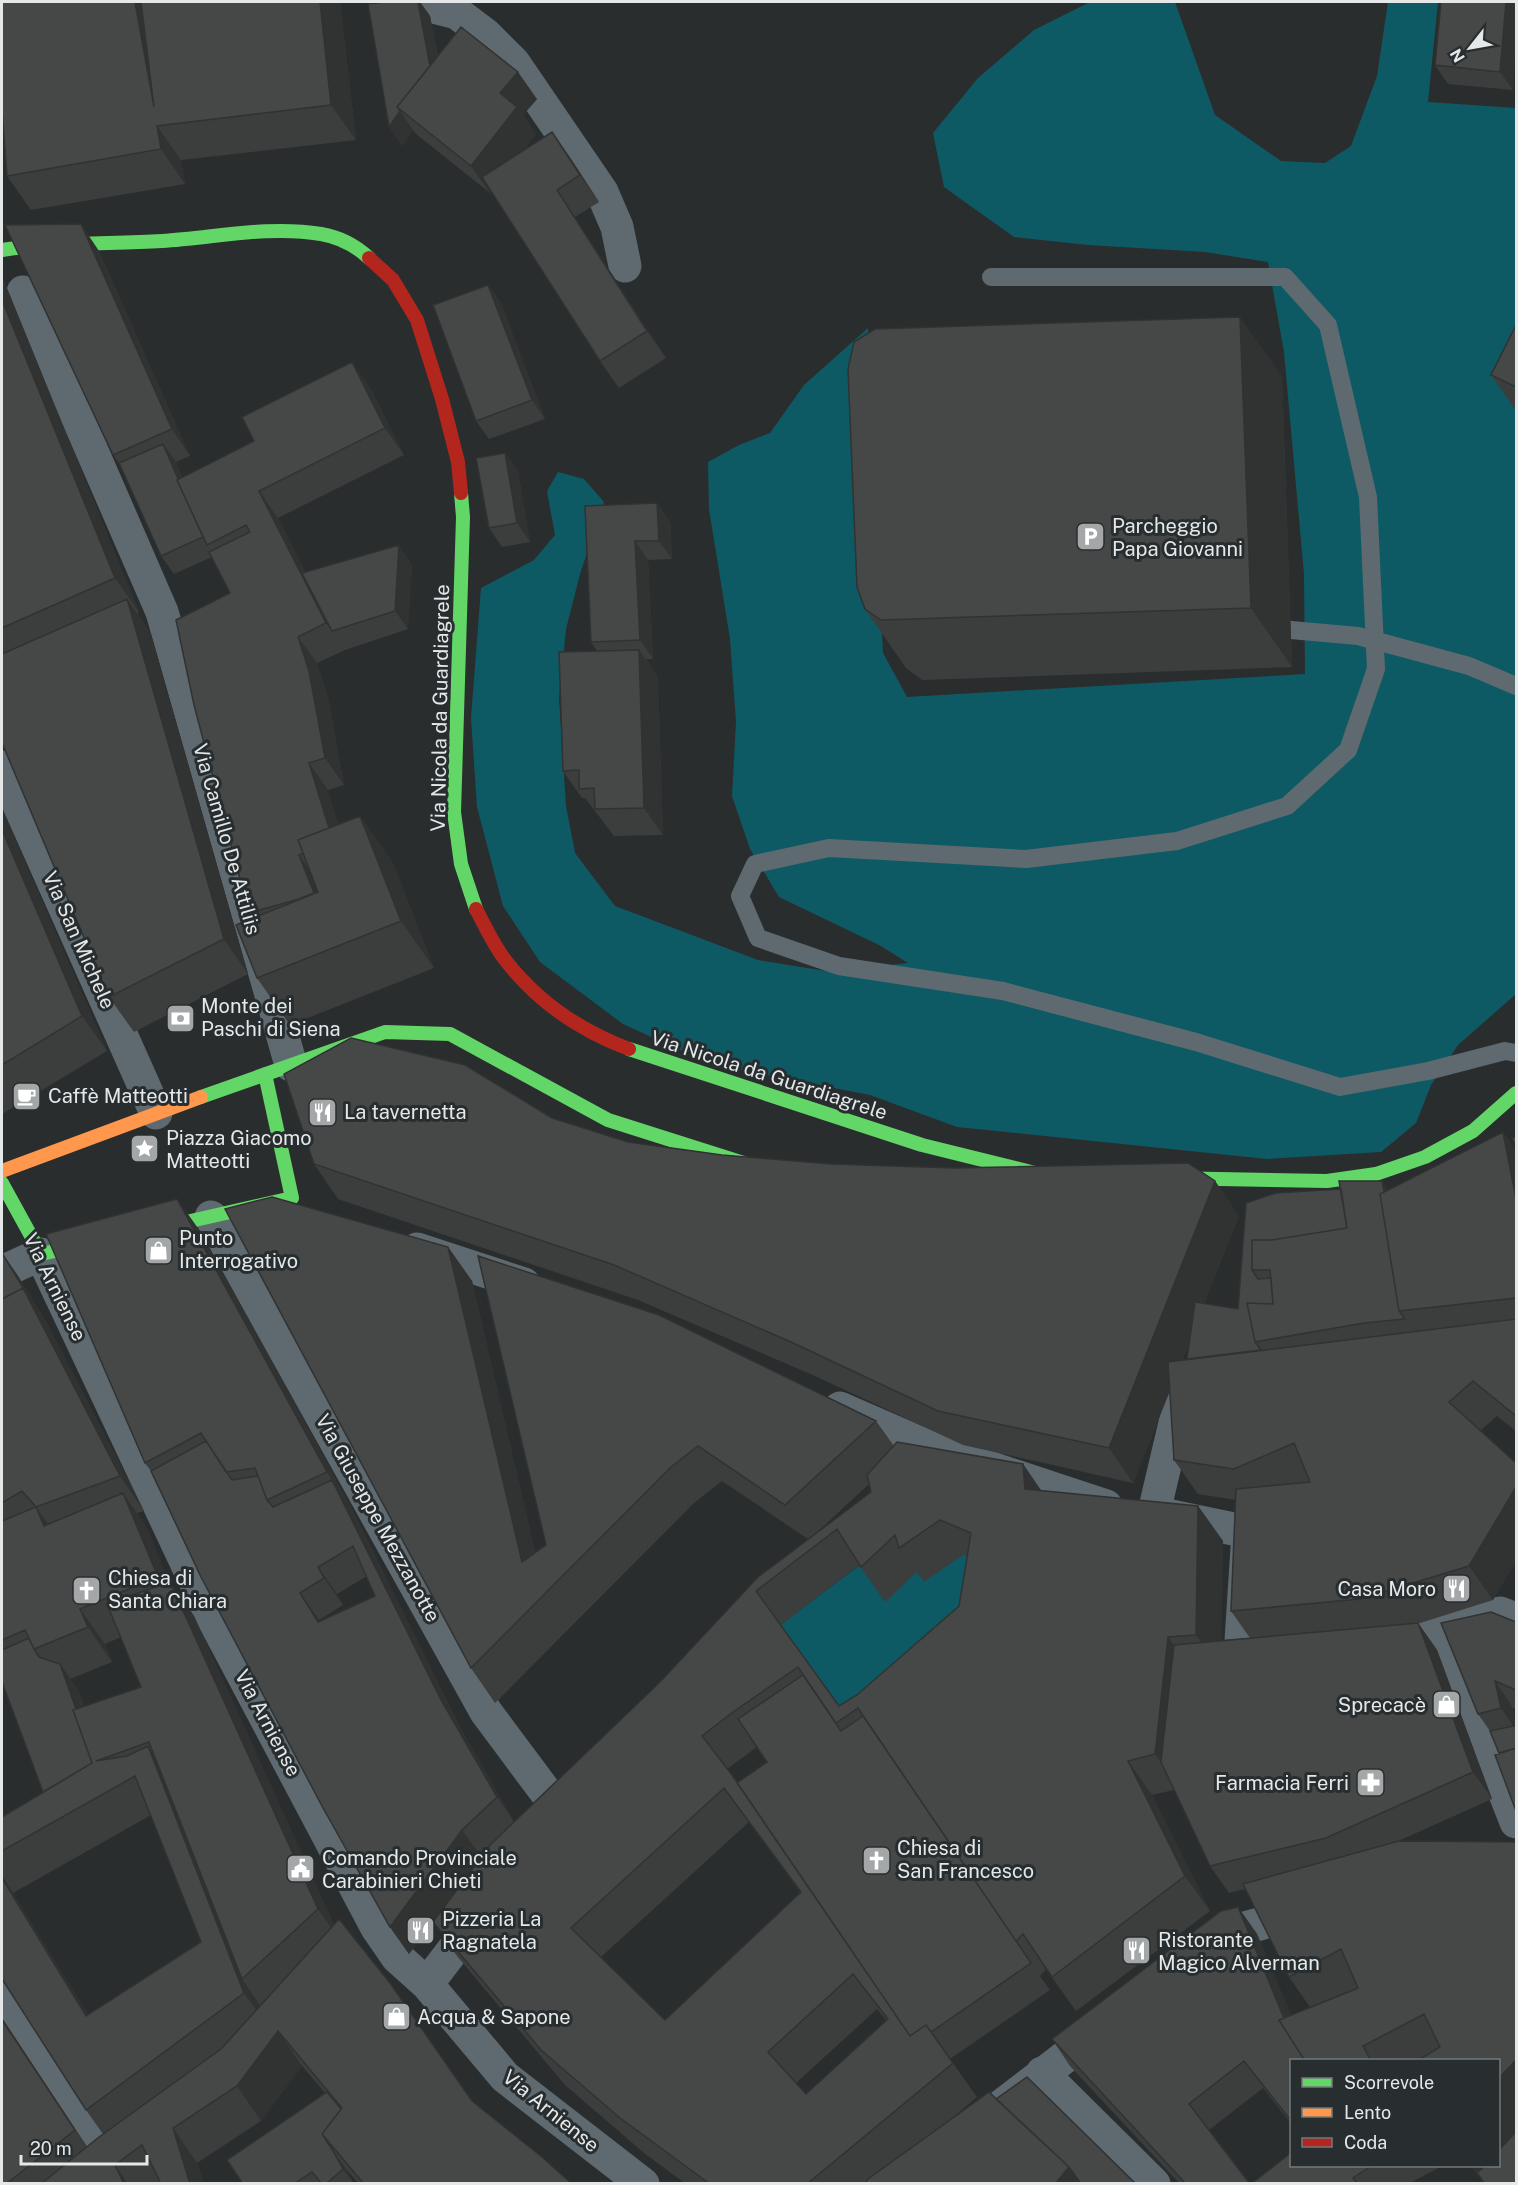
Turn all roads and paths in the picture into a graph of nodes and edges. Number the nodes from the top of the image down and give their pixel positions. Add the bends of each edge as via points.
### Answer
1 (414, 2) edge
2 (2, 250) edge
3 (625, 266) dead end
4 (992, 277) dead end
5 (23, 292) edge
6 (162, 612) junction
7 (130, 627) edge
8 (1251, 629) edge
9 (1516, 686) edge
10 (2, 767) edge
11 (1516, 1053) edge
12 (278, 1070) junction
13 (1516, 1093) edge
14 (156, 1113) junction
15 (765, 1167) edge
16 (2, 1171) edge
17 (985, 1174) edge
18 (1149, 1177) edge
19 (2, 1183) edge
20 (292, 1198) junction
21 (318, 1216) edge
22 (211, 1217) junction
23 (141, 1232) edge
24 (385, 1239) edge
25 (106, 1240) edge
26 (41, 1254) junction
27 (2, 1272) edge
28 (486, 1273) junction
29 (551, 1292) edge
30 (494, 1307) edge
31 (1207, 1384) edge
32 (818, 1398) edge
33 (934, 1449) junction
34 (908, 1473) edge
35 (1154, 1512) junction
36 (1511, 1609) edge
37 (1441, 1630) junction
38 (1352, 1647) edge
39 (1296, 1652) edge
40 (584, 1785) edge
41 (559, 1810) junction
42 (1516, 1822) edge
43 (538, 1838) edge
44 (497, 1892) edge
45 (1330, 1904) edge
46 (1191, 1964) edge
47 (428, 1984) junction
48 (2, 1993) edge
49 (1126, 2011) edge
50 (1042, 2073) junction
51 (975, 2126) edge
52 (105, 2176) edge
53 (643, 2184) edge
54 (1154, 2184) edge

1 - 3 street via 457,13 514,63 602,192 617,227
2 - 17 main road, Via Nicola da Guardiagrele via 39,244 163,241 270,231 322,234 356,246 393,279 417,320 458,462 463,517 454,812 461,864 476,910 505,960 533,992 602,1039 922,1145 1048,1175
4 - 11 lane via 1285,277 1328,325 1369,508 1376,669 1348,750 1287,806 1177,841 1026,859 830,848 755,864 740,896 758,938 839,966 1003,991 1196,1041 1340,1087 1428,1071 1505,1051
5 - 6 street, Via Camillo De Attiliis
6 - 7 street
6 - 12 street, Via Camillo De Attiliis
8 - 9 lane, bridge via 1358,636 1469,666
10 - 14 street, Via San Michele
12 - 14 main road
12 - 15 main road via 385,1032 450,1034 608,1120 753,1167
12 - 20 main road
13 - 18 main road via 1473,1131 1425,1157 1376,1174 1328,1181
14 - 16 main road
19 - 26 main road, Via Arniense
20 - 21 street
20 - 22 main road
22 - 23 main road
22 - 41 street, Via Giuseppe Mezzanotte via 486,1712
24 - 28 street
25 - 26 main road
26 - 27 street
26 - 47 street, Via Arniense via 219,1629 377,1928 396,1957
28 - 29 street
28 - 30 street
31 - 35 street via 1183,1388
32 - 33 street
33 - 34 street
33 - 35 street via 1102,1505
35 - 39 street via 1248,1532 1240,1656
36 - 37 street
37 - 38 street via 1385,1644
37 - 42 street
40 - 41 street
41 - 43 street
44 - 47 street
45 - 46 street via 1238,1930
47 - 53 street, Via Arniense via 505,2077
48 - 52 street
49 - 50 street
50 - 51 street
50 - 54 street

